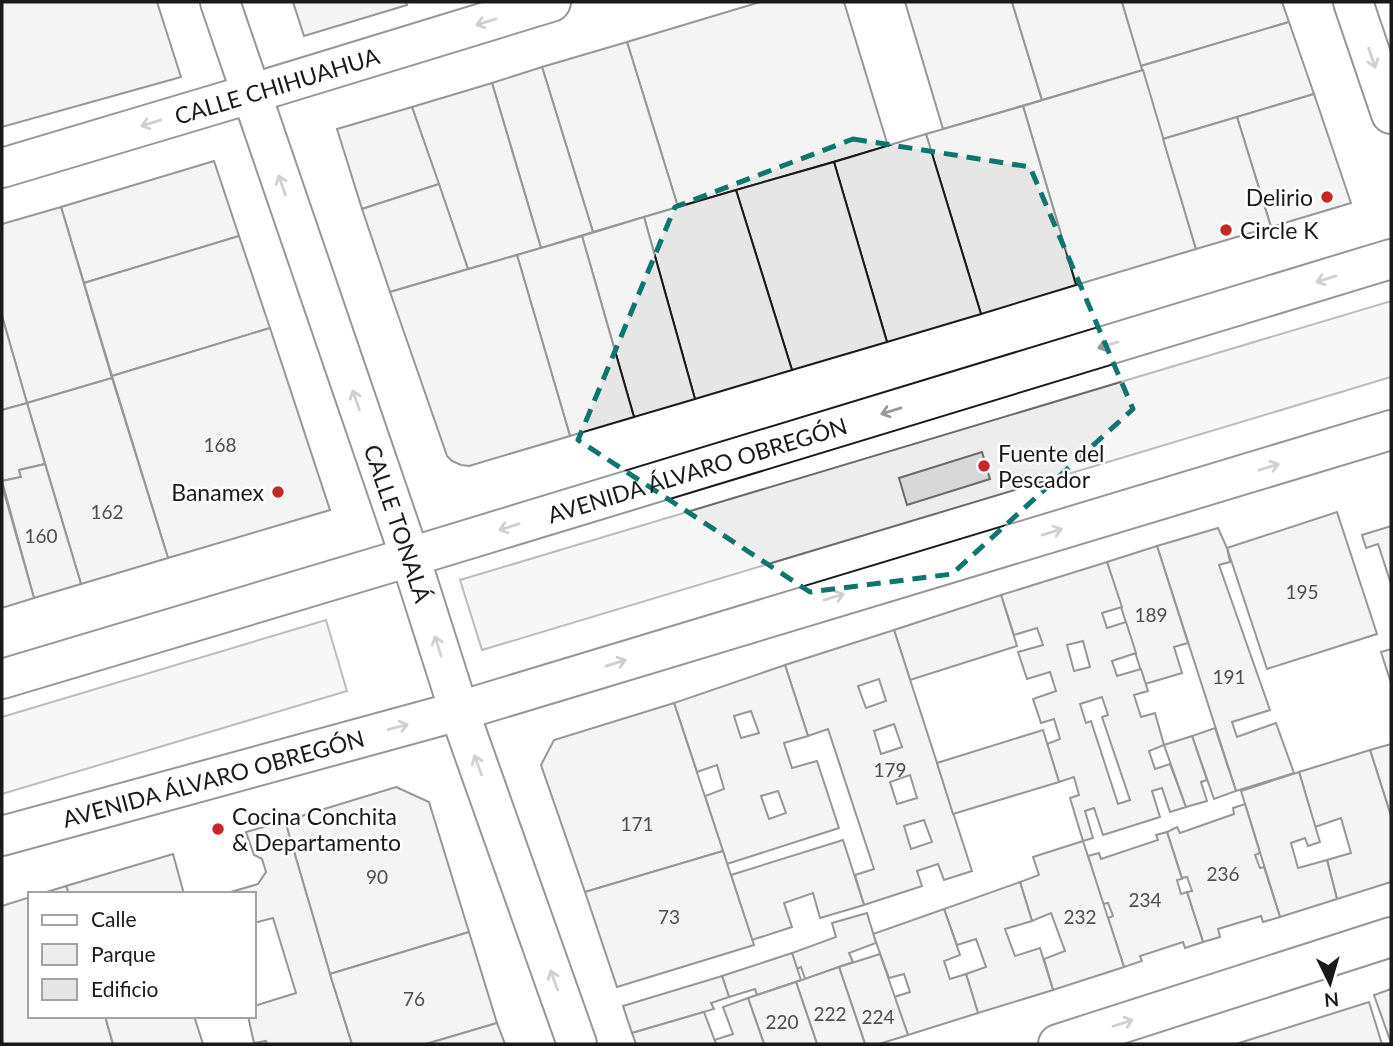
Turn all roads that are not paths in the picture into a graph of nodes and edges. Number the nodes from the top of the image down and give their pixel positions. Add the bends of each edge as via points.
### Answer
1 (220, 2) edge
2 (551, 2) edge
3 (1353, 2) edge
4 (250, 94) junction
5 (1391, 114) edge
6 (2, 168) edge
7 (1391, 259) edge
8 (1391, 430) edge
9 (410, 557) junction
10 (2, 680) edge
11 (459, 711) junction
12 (2, 836) edge
13 (1391, 937) edge
14 (577, 1044) edge
15 (1058, 1044) edge

1 - 4 main road, CALLE TONALÁ
2 -> 4 main road, CALLE CHIHUAHUA
3 -> 5 main road
4 -> 6 main road, CALLE CHIHUAHUA
9 -> 4 main road, CALLE TONALÁ
7 -> 9 main road, AVENIDA ÁLVARO OBREGÓN
11 -> 8 main road, AVENIDA ÁLVARO OBREGÓN
9 - 10 main road, AVENIDA ÁLVARO OBREGÓN
11 -> 9 main road, CALLE TONALÁ
12 -> 11 main road, AVENIDA ÁLVARO OBREGÓN
14 -> 11 main road, CALLE TONALÁ
15 -> 13 main road

